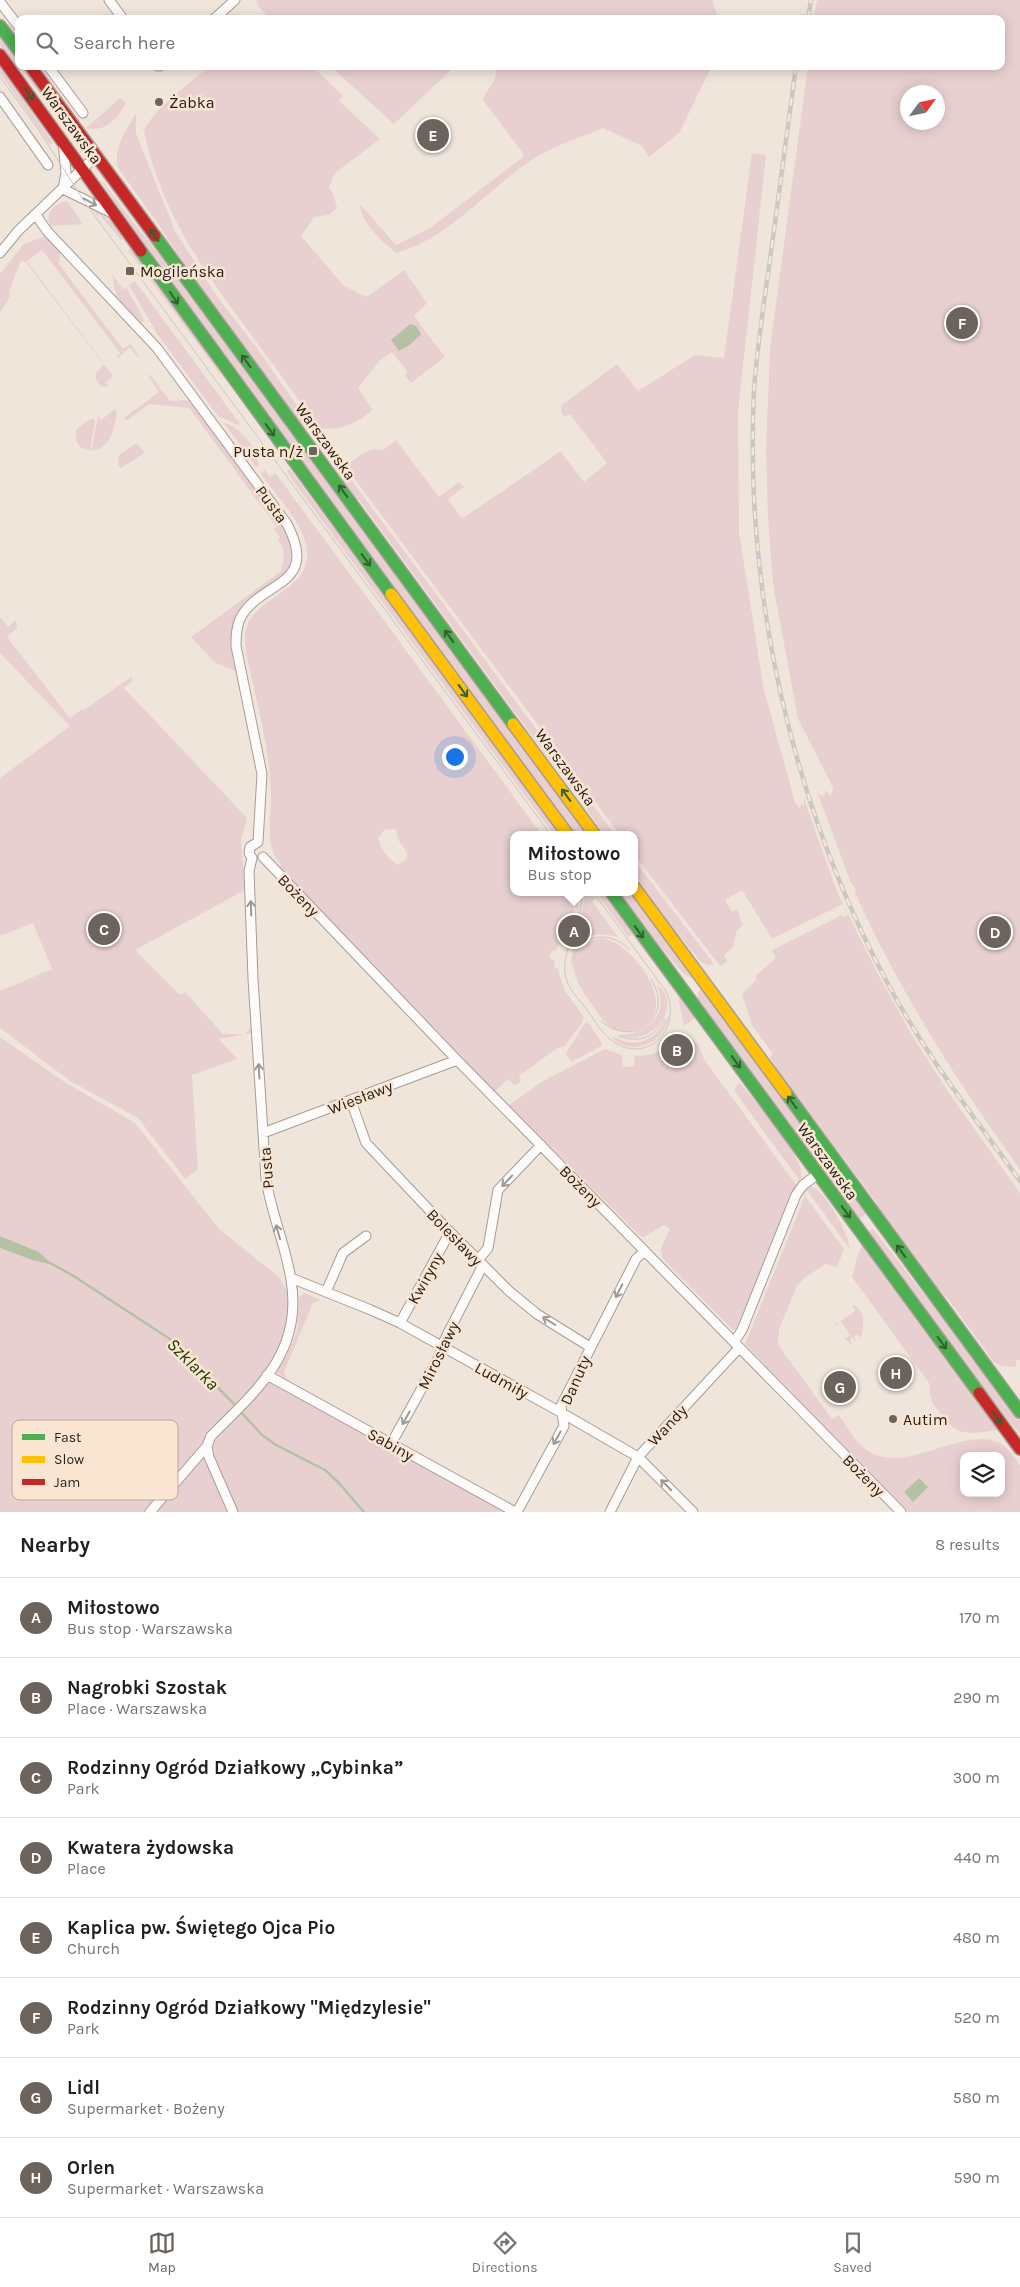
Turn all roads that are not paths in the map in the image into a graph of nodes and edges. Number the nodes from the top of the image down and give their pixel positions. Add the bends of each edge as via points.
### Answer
1 (110, 0) edge
2 (235, 0) edge
3 (0, 2) edge
4 (224, 4) edge
5 (120, 15) edge
6 (217, 15) edge
7 (15, 22) edge
8 (0, 26) edge
9 (15, 46) edge
10 (0, 55) edge
11 (33, 70) edge
12 (51, 70) edge
13 (0, 97) edge
14 (83, 113) dead end
15 (63, 140) junction
16 (96, 156) junction
17 (48, 165) dead end
18 (84, 169) junction
19 (63, 189) junction
20 (36, 215) junction
21 (116, 215) junction
22 (2, 247) edge
23 (565, 831) edge
24 (592, 831) edge
25 (258, 842) junction
26 (263, 857) junction
27 (252, 858) junction
28 (638, 892) edge
29 (613, 896) edge
30 (457, 1060) junction
31 (351, 1101) junction
32 (263, 1132) junction
33 (541, 1145) junction
34 (818, 1174) junction
35 (883, 1226) junction
36 (859, 1230) junction
37 (450, 1232) junction
38 (366, 1236) dead end
39 (645, 1251) junction
40 (480, 1263) junction
41 (291, 1278) junction
42 (326, 1292) junction
43 (400, 1324) junction
44 (736, 1345) junction
45 (442, 1347) junction
46 (590, 1347) junction
47 (267, 1375) junction
48 (1020, 1412) edge
49 (562, 1413) junction
50 (391, 1444) junction
51 (207, 1446) junction
52 (1020, 1449) edge
53 (638, 1457) junction
54 (178, 1480) edge
55 (160, 1500) edge
56 (150, 1512) edge
57 (233, 1512) edge
58 (516, 1512) edge
59 (610, 1512) edge
60 (693, 1512) edge
61 (900, 1512) edge

1 - 5 street
2 - 4 street
3 - 7 street
4 - 6 street
8 - 9 main road
10 -> 15 main road, Warszawska
11 - 16 main road, Warszawska
12 - 14 street, Warszawska
13 - 17 street
15 - 18 main road, Warszawska
15 - 19 street via 66,166
16 - 18 street
24 -> 16 main road, Warszawska
18 - 19 street
18 - 21 main road, Warszawska
19 - 20 street
19 -> 21 street, Warszawska
20 - 22 street
20 - 25 street, Pusta via 47,231 157,348 260,494 287,524 296,543 292,572 248,609 236,632 236,646 262,774
21 -> 23 main road, Warszawska via 179,306
25 - 26 street via 265,848
25 - 27 street via 250,846
26 - 27 street
26 - 30 street, Bożeny
32 -> 27 street, Pusta via 249,871
35 -> 28 main road, Warszawska
29 -> 34 main road, Warszawska
30 - 31 street, Wiesławy
30 - 33 street, Bożeny
31 - 32 street, Wiesławy
31 - 37 street, Bolesławy via 366,1143
41 -> 32 street, Pusta via 270,1201
33 - 39 street, Bożeny
33 -> 40 street, Mirosławy via 498,1190 488,1248
34 -> 36 main road, Warszawska
34 - 44 street, Wandy via 803,1185 796,1196
35 - 36 main road via 871,1222
48 -> 35 main road, Warszawska
36 -> 52 main road, Warszawska
37 - 40 street, Bolesławy
37 - 43 street, Kwiryny
38 - 42 street via 343,1253
39 - 44 street, Bożeny
39 -> 46 street, Danuty via 636,1259
40 - 45 street, Mirosławy
46 -> 40 street, Bolesławy via 537,1314
41 - 42 street, Ludmiły
41 - 47 street, Pusta via 294,1301 290,1337
42 - 43 street, Ludmiły
43 - 45 street, Ludmiły
44 - 53 street, Wandy
44 - 61 street, Bożeny
45 - 49 street, Ludmiły
45 -> 50 street, Mirosławy
46 - 49 street, Danuty via 561,1406
47 - 50 street, Sabiny
47 - 51 street, Pusta via 211,1436
49 - 53 street, Ludmiły
49 -> 58 street, Danuty via 564,1426
50 - 58 street, Sabiny
51 - 54 street, Pusta
51 - 57 street
53 - 59 street, Wandy
60 -> 53 street, Ludmiły
55 - 56 street, Pusta

